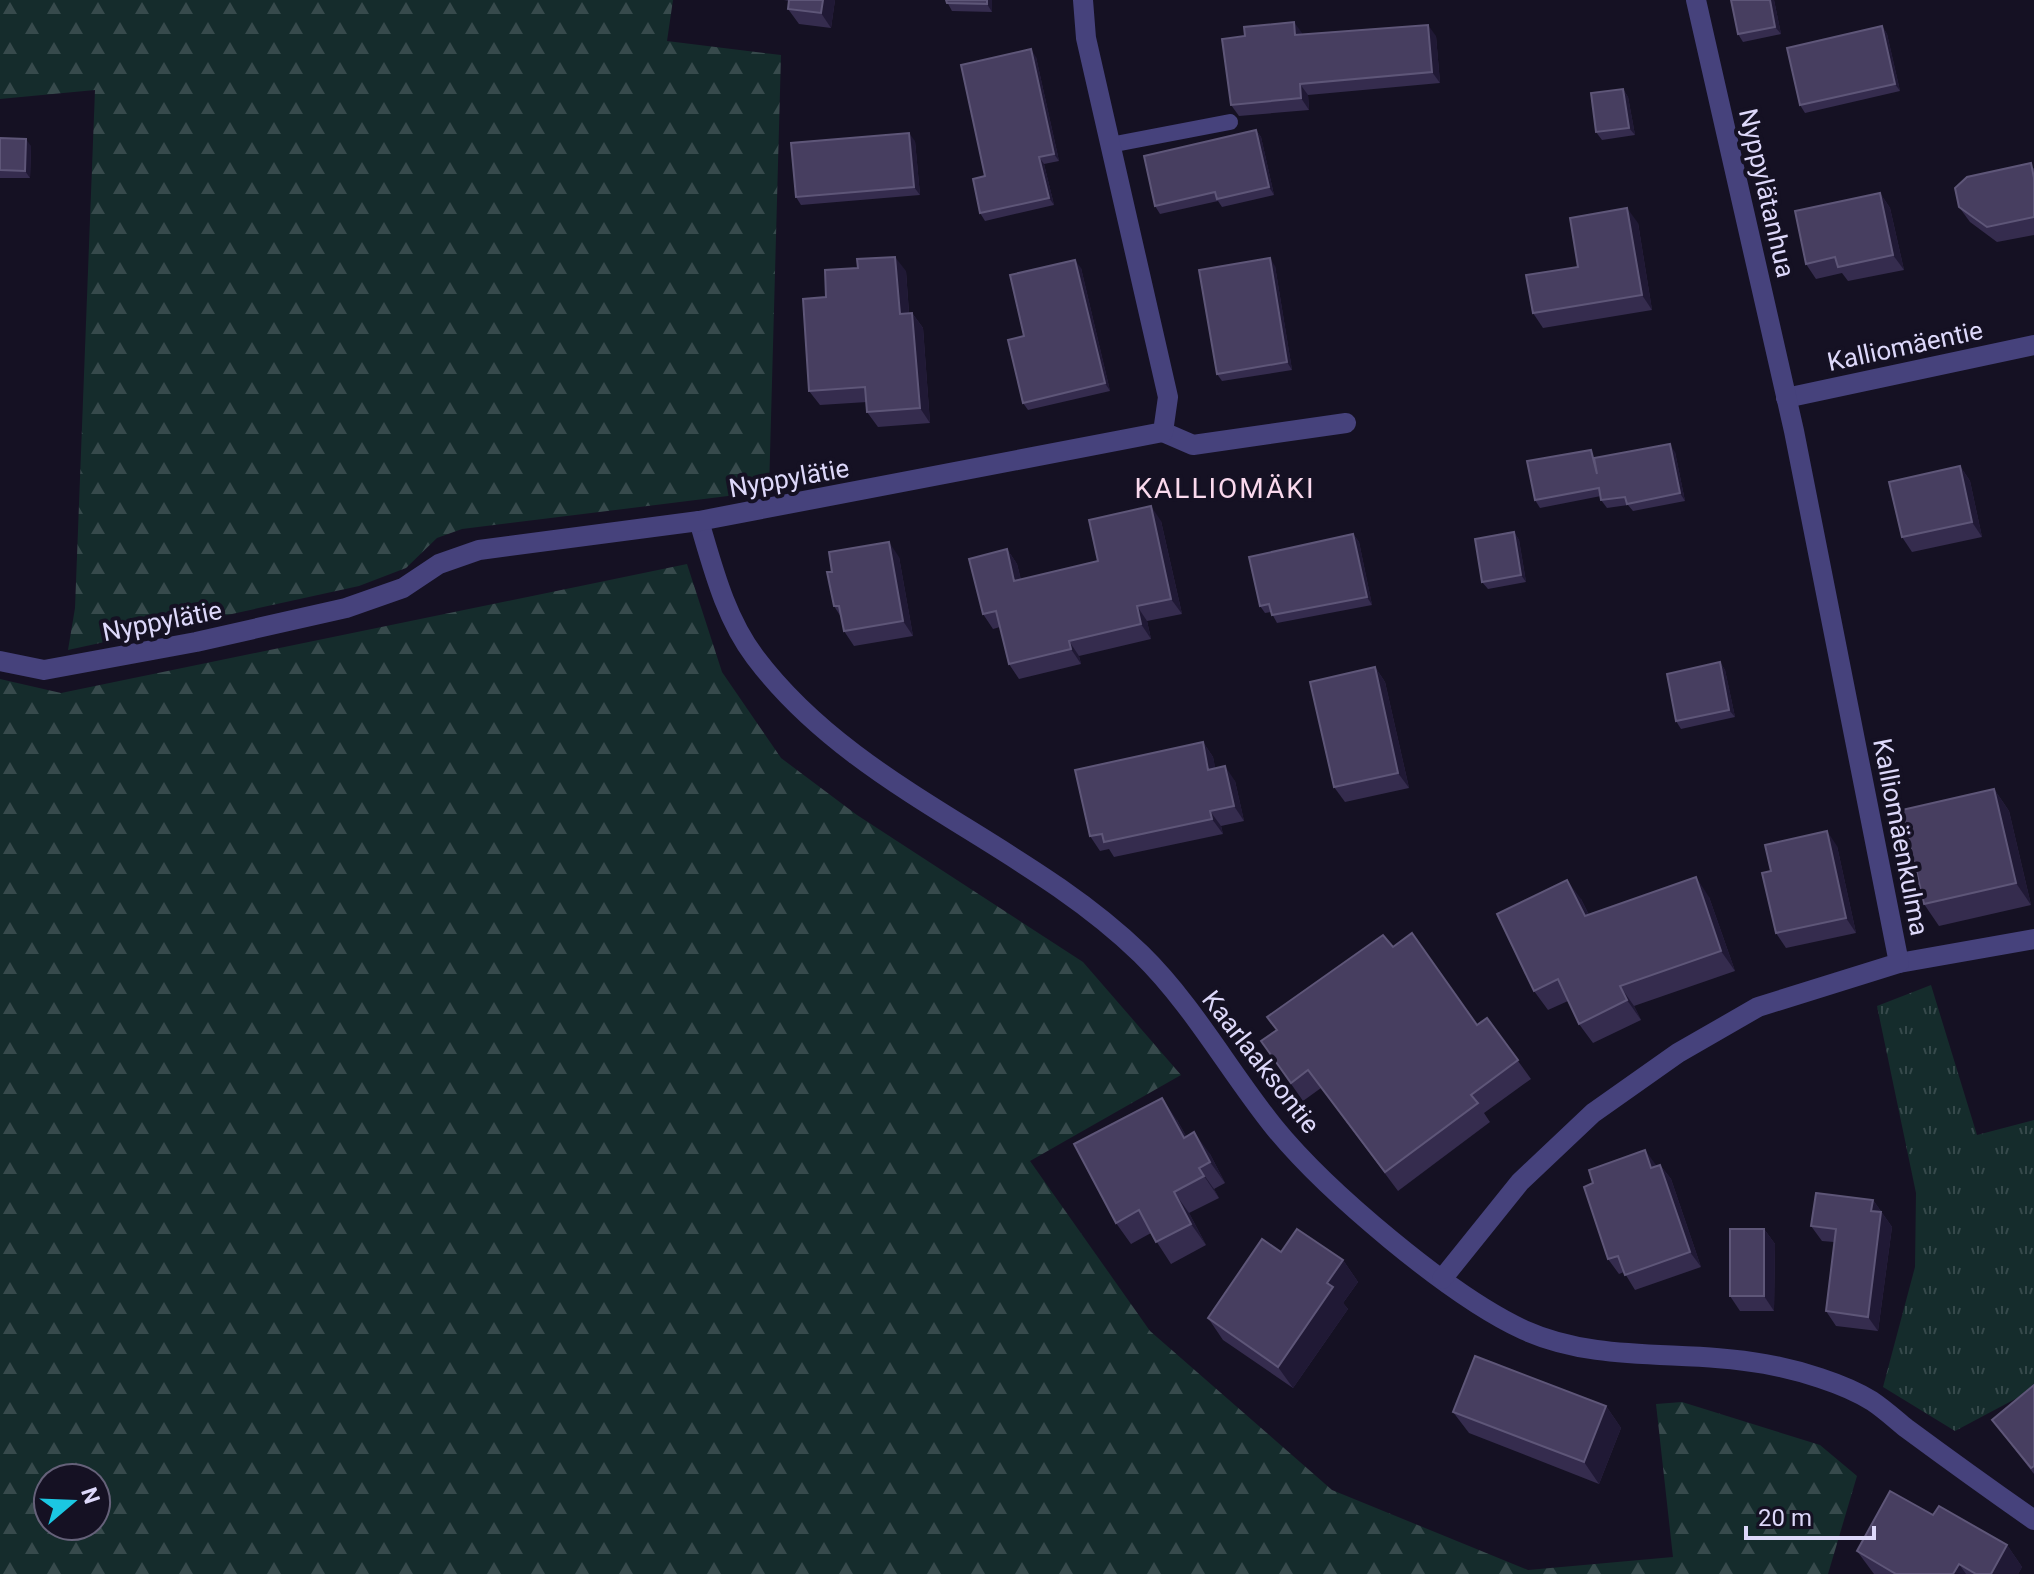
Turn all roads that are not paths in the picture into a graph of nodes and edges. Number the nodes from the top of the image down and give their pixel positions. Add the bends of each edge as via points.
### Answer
1 (1083, 0) edge
2 (1696, 0) edge
3 (1230, 122) edge
4 (1110, 145) junction
5 (2034, 345) edge
6 (1786, 398) junction
7 (1346, 423) dead end
8 (1163, 432) junction
9 (699, 521) junction
10 (0, 661) edge
11 (2034, 939) edge
12 (1899, 963) junction
13 (1442, 1279) junction
14 (2034, 1520) edge

1 - 4 street via 1086,38
2 - 6 street, Nyppylätanhua
3 - 4 lane
4 - 8 street via 1168,397
5 - 6 street, Kalliomäentie
6 - 12 street, Kalliomäenkulma
7 - 8 street via 1193,445
8 - 9 street, Nyppylätie
9 - 10 street, Nyppylätie via 479,550 439,564 403,588 346,608 196,642 44,670
9 - 13 street, Kaarlaaksontie via 728,615 755,658 802,708 924,801 1075,898 1143,955 1275,1127 1337,1191
11 - 12 street
12 - 13 street, Kalliomäenkulma via 1758,1007 1678,1053 1593,1113 1520,1182
13 - 14 street, Kaarlaaksontie via 1524,1330 1587,1350 1768,1364 1870,1400

